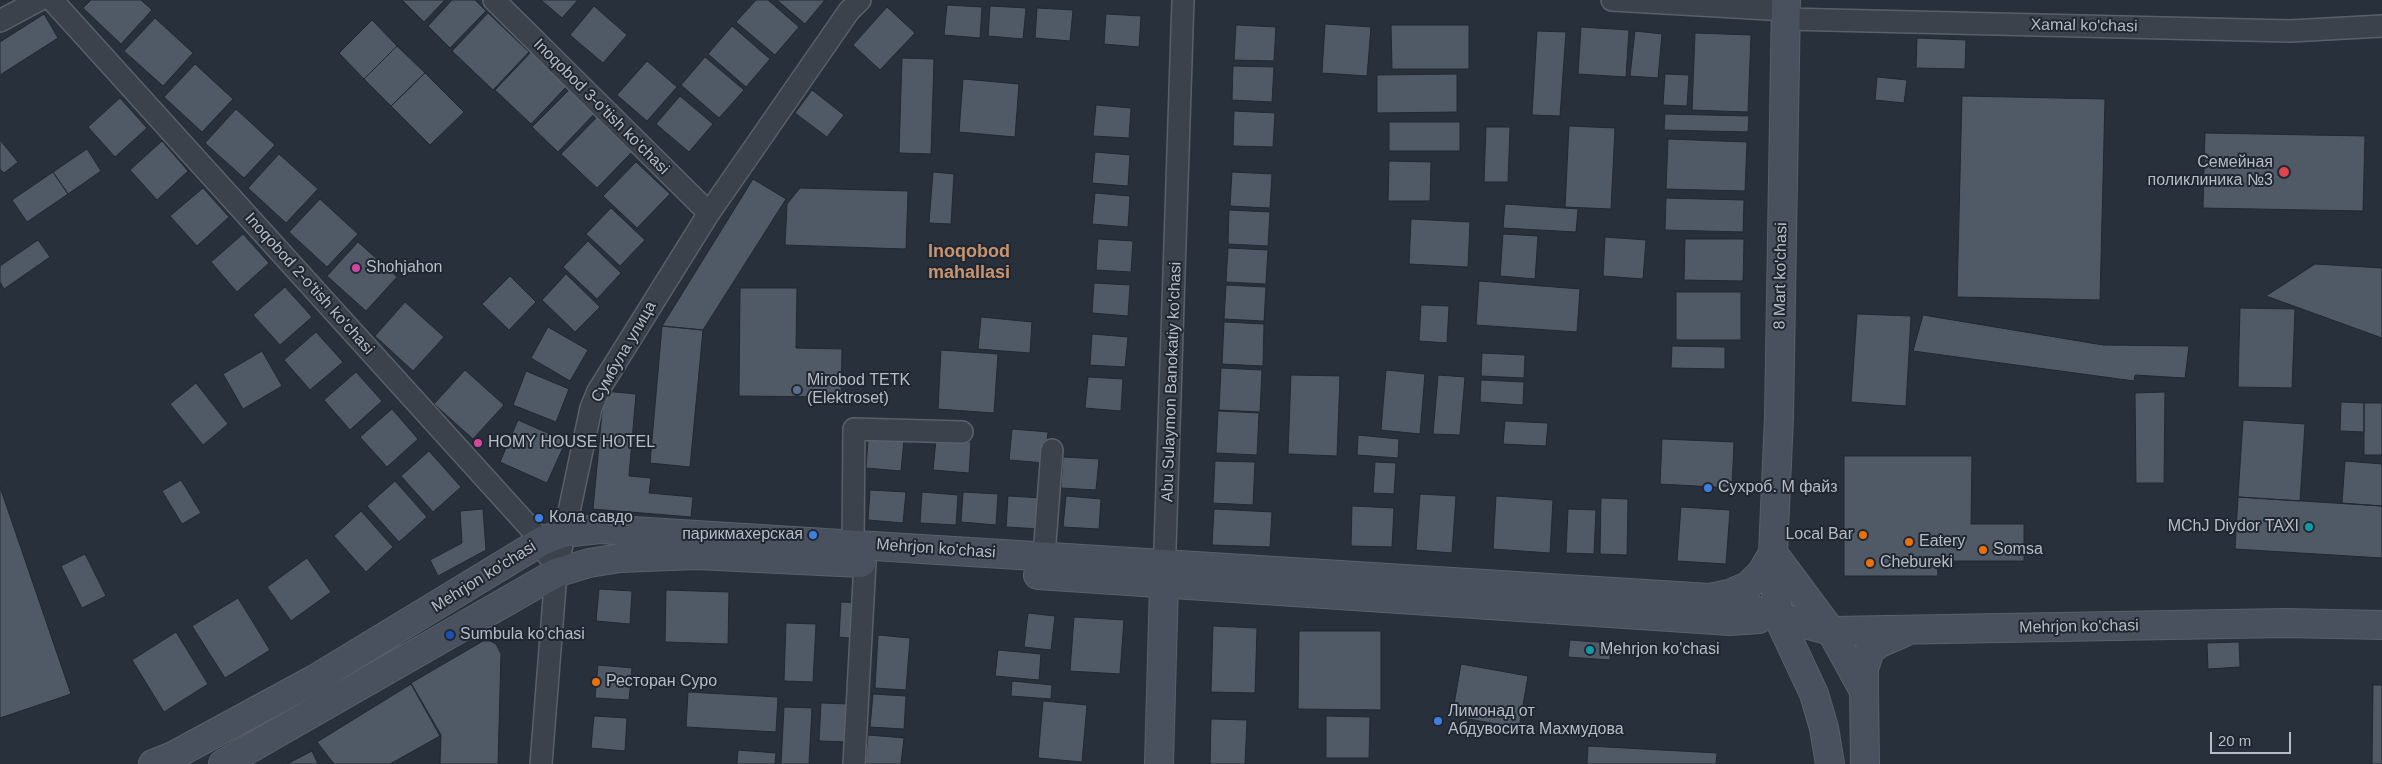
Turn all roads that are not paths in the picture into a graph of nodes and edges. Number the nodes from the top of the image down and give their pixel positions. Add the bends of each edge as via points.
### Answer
1 (39, 0) edge
2 (52, 0) edge
3 (494, 0) edge
4 (860, 0) edge
5 (1183, 0) edge
6 (1612, 0) edge
7 (1786, 10) edge
8 (0, 21) edge
9 (2382, 26) edge
10 (708, 213) junction
11 (962, 432) dead end
12 (1052, 450) dead end
13 (552, 537) junction
14 (1774, 553) junction
15 (859, 554) junction
16 (1044, 556) junction
17 (556, 573) junction
18 (1165, 573) junction
19 (1710, 598) junction
20 (1778, 617) junction
21 (2382, 625) edge
22 (1831, 630) junction
23 (1911, 630) junction
24 (1864, 691) junction
25 (153, 764) edge
26 (223, 764) edge
27 (541, 764) edge
28 (854, 764) edge
29 (1159, 764) edge
30 (1830, 764) edge
31 (1865, 764) edge

1 - 8 street
2 - 13 street, Inoqobod 2-o'tish ko'chasi
3 - 10 street, Inoqobod 3-o'tish ko'chasi
4 - 10 street, Сумбула улица via 849,11
5 - 18 street, Abu Sulaymon Banokatiy ko'chasi
6 - 7 street
7 - 9 street, Xamal ko'chasi via 2290,31
7 - 14 main road, 8 Mart ko'chasi
10 - 13 street, Сумбула улица via 598,392
11 - 15 street via 854,429
12 - 16 street
13 - 15 main road, Mehrjon ko'chasi via 600,529 634,529
13 - 17 street, Inoqobod 2-o'tish ko'chasi
13 - 25 main road, Mehrjon ko'chasi via 315,679
14 - 19 main road via 1748,586
14 - 20 main road, 8 Mart ko'chasi
14 - 22 main road
15 - 16 main road, Mehrjon ko'chasi
15 - 17 main road, Mehrjon ko'chasi via 620,558
15 - 18 main road, Mehrjon ko'chasi
15 - 28 street
16 - 18 main road, Mehrjon ko'chasi
17 - 26 main road, Mehrjon ko'chasi
17 - 27 street
18 - 19 main road, Mehrjon ko'chasi
18 - 20 main road, Mehrjon ko'chasi via 1730,621
18 - 29 main road, Abu Sulaymon Banokatiy ko'chasi
19 - 20 main road, Mehrjon ko'chasi
20 - 22 main road, Mehrjon ko'chasi
20 - 30 main road, 8 Mart ko'chasi via 1814,694
21 - 23 main road, Mehrjon ko'chasi via 2285,623
22 - 23 main road, Mehrjon ko'chasi
22 - 24 main road
23 - 24 main road via 1870,650 1864,669
24 - 31 main road

